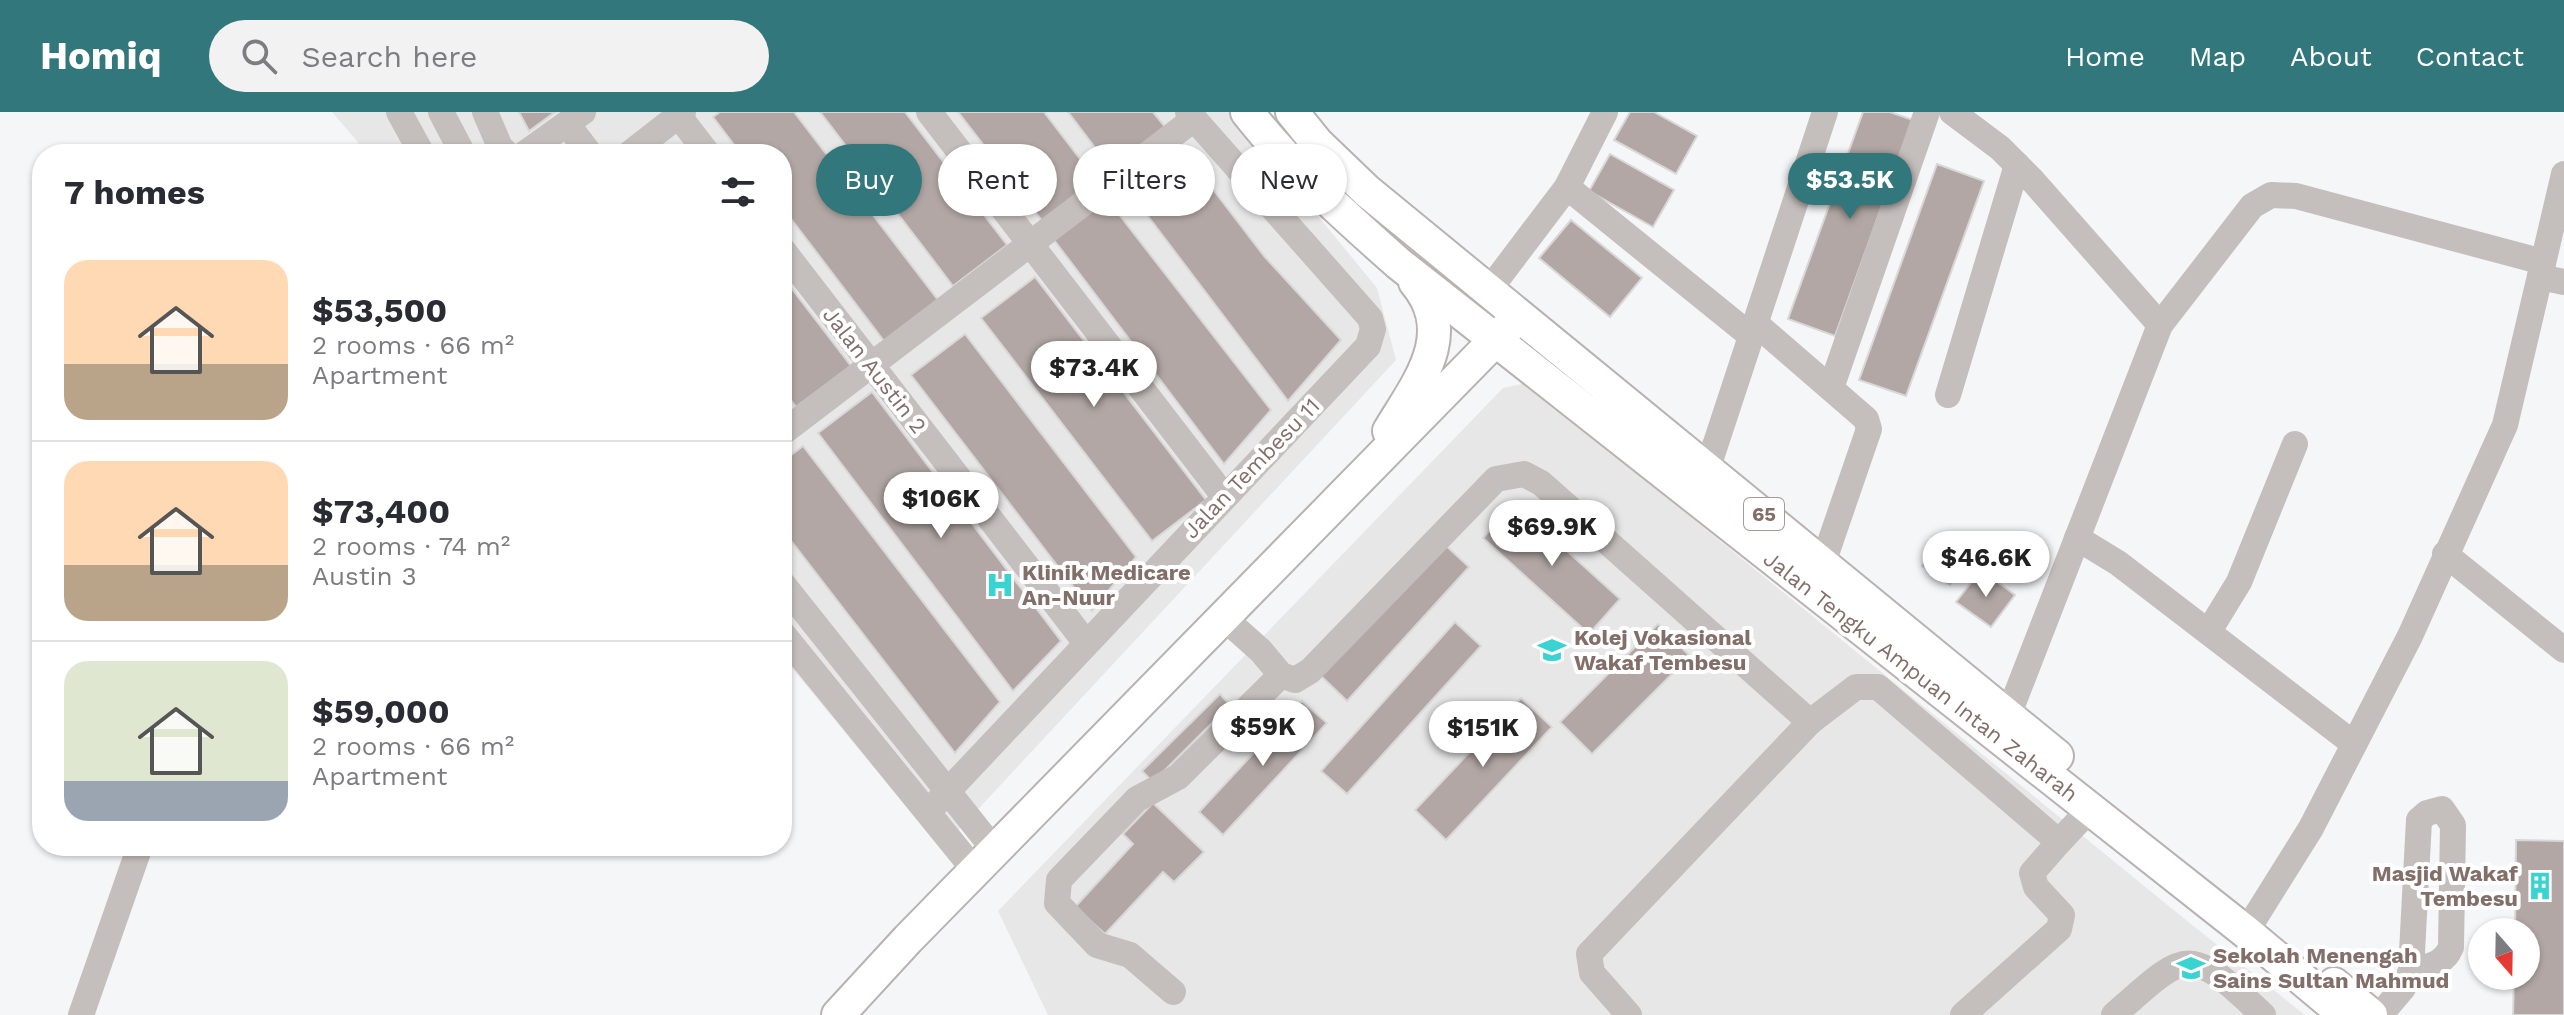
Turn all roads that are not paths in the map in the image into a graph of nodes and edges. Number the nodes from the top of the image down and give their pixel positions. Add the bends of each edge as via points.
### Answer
1 (399, 112) edge
2 (441, 112) edge
3 (485, 112) edge
4 (929, 112) edge
5 (1247, 112) edge
6 (1292, 112) edge
7 (1605, 112) edge
8 (1825, 112) edge
9 (1927, 112) edge
10 (1952, 112) edge
11 (681, 114) edge
12 (1191, 116) edge
13 (575, 118) edge
14 (417, 144) edge
15 (458, 144) edge
16 (499, 144) edge
17 (538, 144) edge
18 (586, 144) edge
19 (642, 144) edge
20 (701, 144) edge
21 (2017, 165) junction
22 (2564, 174) edge
23 (1567, 187) junction
24 (1030, 244) junction
25 (792, 262) edge
26 (1398, 263) junction
27 (2549, 274) edge
28 (1489, 290) junction
29 (1520, 314) junction
30 (2160, 325) junction
31 (1753, 330) junction
32 (1496, 339) junction
33 (871, 365) junction
34 (1551, 383) junction
35 (1451, 385) junction
36 (1831, 388) junction
37 (1948, 395) dead end
38 (792, 425) edge
39 (2295, 444) dead end
40 (1708, 467) junction
41 (1366, 472) junction
42 (1224, 496) junction
43 (2077, 538) junction
44 (2445, 554) junction
45 (1823, 563) junction
46 (792, 596) edge
47 (1224, 618) junction
48 (2209, 631) junction
49 (1086, 643) junction
50 (792, 645) edge
51 (2564, 650) edge
52 (1281, 675) junction
53 (1810, 722) junction
54 (2001, 725) junction
55 (2354, 744) junction
56 (948, 791) junction
57 (2090, 809) junction
58 (928, 812) junction
59 (2059, 842) junction
60 (137, 856) edge
61 (986, 862) junction
62 (2251, 926) junction
63 (2411, 971) junction
64 (1173, 992) dead end
65 (81, 1015) edge
66 (838, 1015) edge
67 (1629, 1015) edge
68 (1963, 1015) edge
69 (2114, 1015) edge
70 (2263, 1015) edge
71 (2345, 1015) edge
72 (2371, 1015) edge
73 (2380, 1015) edge

1 - 14 street
2 - 15 street
3 - 16 street
4 - 24 street
5 - 26 main road, Jalan Tengku Ampuan Intan Zaharah / 65 via 1314,189
6 - 28 main road, Jalan Tengku Ampuan Intan Zaharah / 65 via 1367,191
7 - 23 street
8 - 31 street
9 - 36 street
10 - 21 street
11 - 19 street
11 - 20 street
12 - 24 street
12 - 42 street, Jalan Tembesu 11 via 1370,318 1373,329 1368,346
13 - 17 street
13 - 18 street
21 - 30 street
21 - 37 street
22 - 27 street
23 - 28 street
23 - 31 street
24 - 33 street
24 - 42 street
25 - 33 street, Jalan Austin 2
26 - 32 main road, Jalan Tengku Ampuan Intan Zaharah / 65
26 - 41 main road via 1434,314 1434,346
27 - 30 street via 2296,196 2271,195 2252,206
27 - 44 street via 2505,425
28 - 29 main road, Jalan Tengku Ampuan Intan Zaharah / 65
29 - 32 main road
29 - 40 main road, Jalan Tengku Ampuan Intan Zaharah / 65
30 - 43 street
31 - 36 street
31 - 40 street
32 - 34 main road, Jalan Tengku Ampuan Intan Zaharah / 65
32 - 35 main road
33 - 38 street
33 - 49 street, Jalan Austin 2
34 - 35 main road via 1523,369 1502,369
34 - 54 main road, Jalan Tengku Ampuan Intan Zaharah / 65
35 - 41 main road
36 - 45 street via 1866,419 1869,429
39 - 48 street via 2239,582
40 - 45 main road, Jalan Tengku Ampuan Intan Zaharah / 65
41 - 47 main road
42 - 49 street, Jalan Tembesu 11
43 - 48 street
43 - 54 street
44 - 51 street
44 - 55 street
45 - 54 main road, Jalan Tengku Ampuan Intan Zaharah / 65
46 - 56 street
47 - 52 street
47 - 61 main road
48 - 55 street
49 - 56 street, Jalan Tembesu 11
50 - 58 street
52 - 53 street via 1295,680 1310,671 1496,479 1524,474 1541,483
52 - 64 street via 1178,777 1137,799 1059,880 1057,903 1097,945 1130,955
53 - 59 street via 1856,687 1878,687
53 - 67 street via 1589,954 1592,973
54 - 57 main road, Jalan Tengku Ampuan Intan Zaharah / 65
54 - 62 main road, Jalan Tengku Ampuan Intan Zaharah / 65
55 - 62 street
56 - 58 street, Jalan Tembesu 11
56 - 61 street
57 - 59 street
57 - 62 main road, Jalan Tengku Ampuan Intan Zaharah / 65
58 - 61 street
59 - 68 street via 2032,873 2036,887 2062,915 2059,929
60 - 65 street
61 - 66 main road
62 - 71 main road, Jalan Tengku Ampuan Intan Zaharah / 65
62 - 72 main road, Jalan Tengku Ampuan Intan Zaharah / 65
63 - 63 street via 2419,820 2442,809 2453,825 2451,947 2438,964
63 - 73 street
69 - 70 street via 2164,971 2193,962 2221,975

